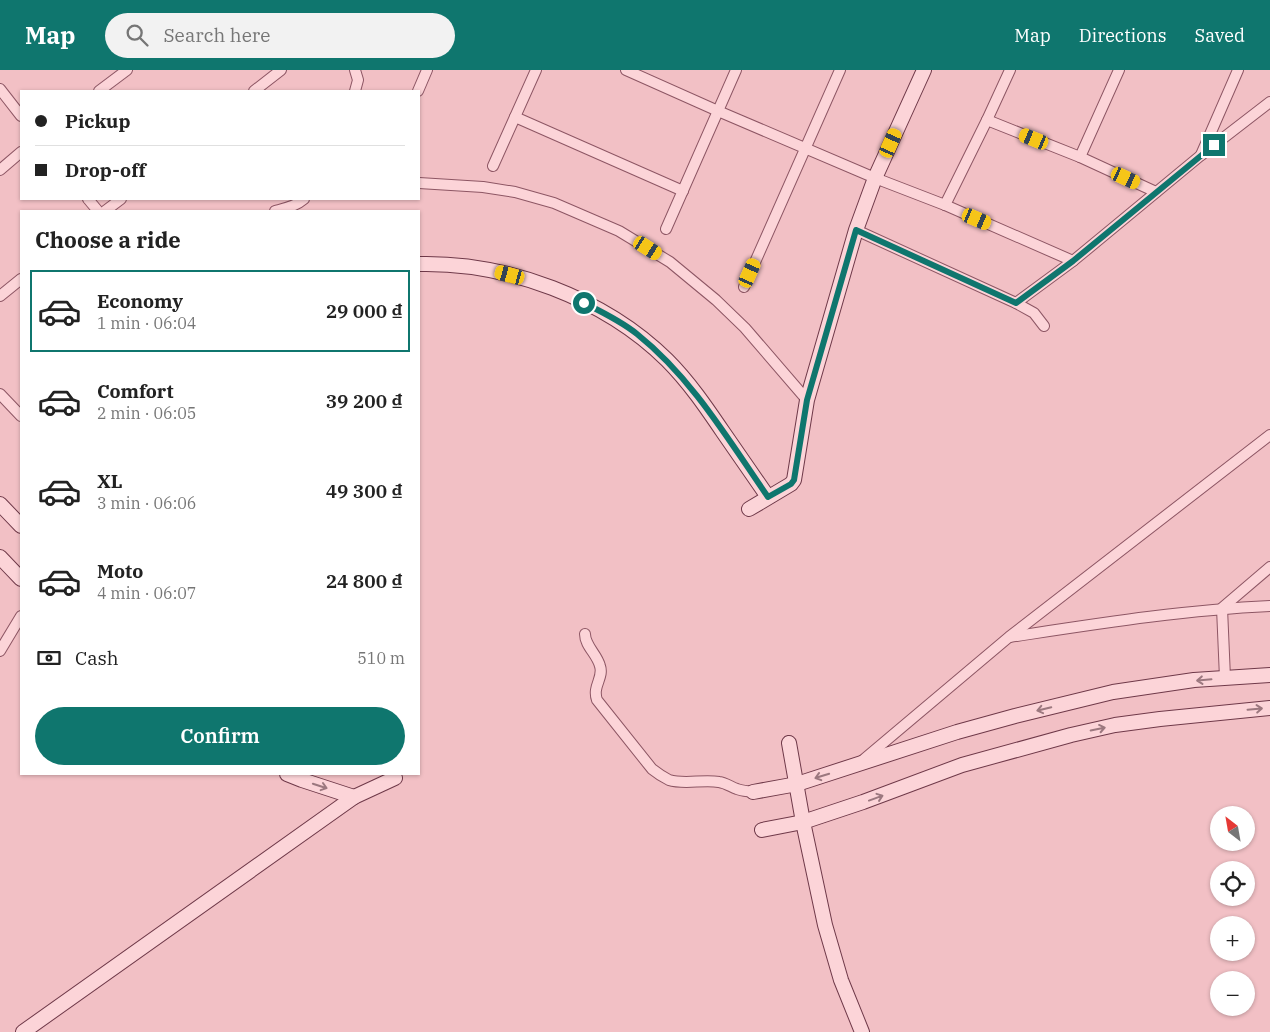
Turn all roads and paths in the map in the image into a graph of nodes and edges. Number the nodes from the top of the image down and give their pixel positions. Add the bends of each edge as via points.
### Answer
1 (127, 70) edge
2 (281, 70) edge
3 (355, 70) edge
4 (428, 70) edge
5 (536, 70) edge
6 (736, 70) edge
7 (840, 70) edge
8 (924, 70) edge
9 (1010, 70) edge
10 (1119, 70) edge
11 (1238, 70) edge
12 (629, 71) edge
13 (0, 89) edge
14 (101, 90) edge
15 (255, 90) edge
16 (354, 90) edge
17 (418, 90) edge
18 (1270, 102) edge
19 (718, 111) junction
20 (20, 115) edge
21 (515, 117) junction
22 (987, 120) junction
23 (806, 148) junction
24 (20, 153) edge
25 (1200, 156) junction
26 (1080, 157) junction
27 (493, 166) dead end
28 (0, 170) edge
29 (876, 178) junction
30 (420, 183) edge
31 (683, 191) junction
32 (1156, 192) junction
33 (89, 200) edge
34 (119, 200) edge
35 (303, 200) edge
36 (945, 205) junction
37 (97, 210) edge
38 (106, 210) edge
39 (279, 210) edge
40 (666, 229) dead end
41 (856, 230) junction
42 (1073, 261) junction
43 (420, 264) edge
44 (20, 280) edge
45 (744, 287) dead end
46 (0, 296) edge
47 (1016, 303) junction
48 (1044, 326) dead end
49 (0, 394) edge
50 (807, 400) junction
51 (20, 415) edge
52 (1270, 434) edge
53 (768, 497) junction
54 (0, 504) edge
55 (749, 509) dead end
56 (20, 525) edge
57 (0, 557) edge
58 (1270, 567) edge
59 (20, 578) edge
60 (1270, 606) edge
61 (1222, 608) junction
62 (20, 618) edge
63 (585, 634) dead end
64 (1009, 637) junction
65 (0, 651) edge
66 (1270, 675) edge
67 (1225, 678) junction
68 (1270, 708) edge
69 (789, 743) dead end
70 (856, 765) junction
71 (290, 775) edge
72 (384, 775) edge
73 (797, 784) junction
74 (753, 792) joint
75 (354, 798) junction
76 (803, 822) junction
77 (762, 830) dead end
78 (23, 1032) edge
79 (862, 1032) edge

1 - 14 street
2 - 15 street
3 - 16 street via 358,80
4 - 17 street
5 - 21 street
6 - 19 street
7 - 23 street
8 - 29 street
9 - 22 street
10 - 26 street
11 - 25 street
12 - 19 street
13 - 20 street
18 - 25 street
19 - 23 street
19 - 31 street
21 - 27 street
21 - 31 street
22 - 26 street
22 - 36 street
23 - 29 street
23 - 45 street
24 - 28 street
25 - 32 street
26 - 32 street
29 - 36 street
29 - 41 street
30 - 50 street via 515,192 554,203 619,231 670,262 716,300 745,328
31 - 40 street
32 - 42 street
33 - 37 street
34 - 38 street
35 - 39 street
36 - 42 street
41 - 47 street
41 - 50 street
42 - 47 street
43 - 53 street via 492,270 545,285 626,326 667,360 692,388
44 - 46 street
47 - 48 street via 1034,313
49 - 51 street
50 - 53 street via 794,480
52 - 64 street
53 - 55 street
54 - 56 street
57 - 59 street
58 - 61 street
60 - 61 street
61 - 64 street
61 - 67 street
62 - 65 street
63 - 74 street via 585,640 600,665 595,690 597,700 652,769 678,782 711,781
64 - 70 street
66 - 67 street
67 -> 70 street via 1095,696 957,732
76 -> 68 street via 962,765 1071,735 1115,725
69 - 73 street
70 -> 73 street
71 -> 75 street
72 - 75 street via 395,778
73 - 74 street
73 - 76 street
75 - 78 street
76 - 77 street
76 - 79 street via 825,925 841,980

